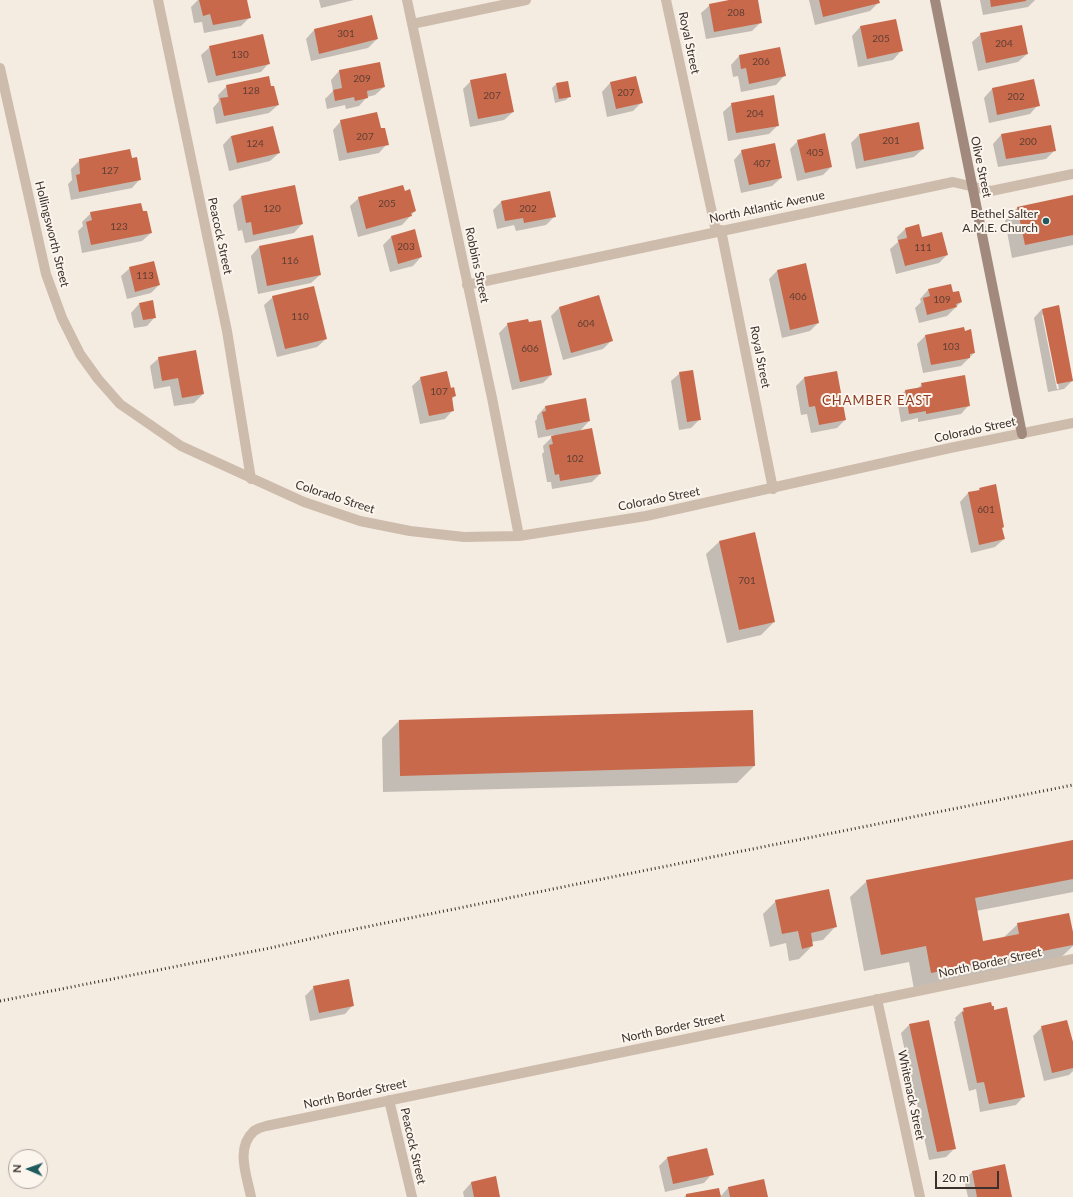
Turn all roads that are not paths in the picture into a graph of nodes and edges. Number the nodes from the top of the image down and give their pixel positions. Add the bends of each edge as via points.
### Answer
1 (158, 0) edge
2 (407, 0) edge
3 (526, 0) edge
4 (666, 0) edge
5 (935, 0) edge
6 (412, 24) junction
7 (0, 68) edge
8 (1073, 174) edge
9 (972, 186) junction
10 (719, 231) junction
11 (467, 285) junction
12 (1073, 423) edge
13 (1022, 434) junction
14 (252, 479) junction
15 (773, 489) junction
16 (519, 536) junction
17 (1073, 959) edge
18 (877, 999) junction
19 (389, 1100) junction
20 (251, 1197) edge
21 (412, 1197) edge
22 (920, 1197) edge

1 - 14 street, Peacock Street via 227,331
2 - 6 street, Robbins Street
3 - 6 street
4 - 10 street, Royal Street
5 - 9 street, Olive Street
6 - 11 street, Robbins Street
7 - 14 street, Hollingsworth Street via 46,274 62,318 80,354 120,404 181,446
8 - 9 street, North Atlantic Avenue via 991,191
9 - 10 street, North Atlantic Avenue via 953,182
9 - 13 street, Olive Street
10 - 11 street, North Atlantic Avenue
10 - 15 street, Royal Street
11 - 16 street, Robbins Street
12 - 13 street, Colorado Street
13 - 15 street, Colorado Street
14 - 16 street, Colorado Street via 304,502 360,521 410,531 464,537
15 - 16 street, Colorado Street via 646,516
17 - 18 street, North Border Street
18 - 19 street, North Border Street
18 - 22 street, Whitenack Street
19 - 20 street, North Border Street via 255,1130 248,1139 243,1159
19 - 21 street, Peacock Street

